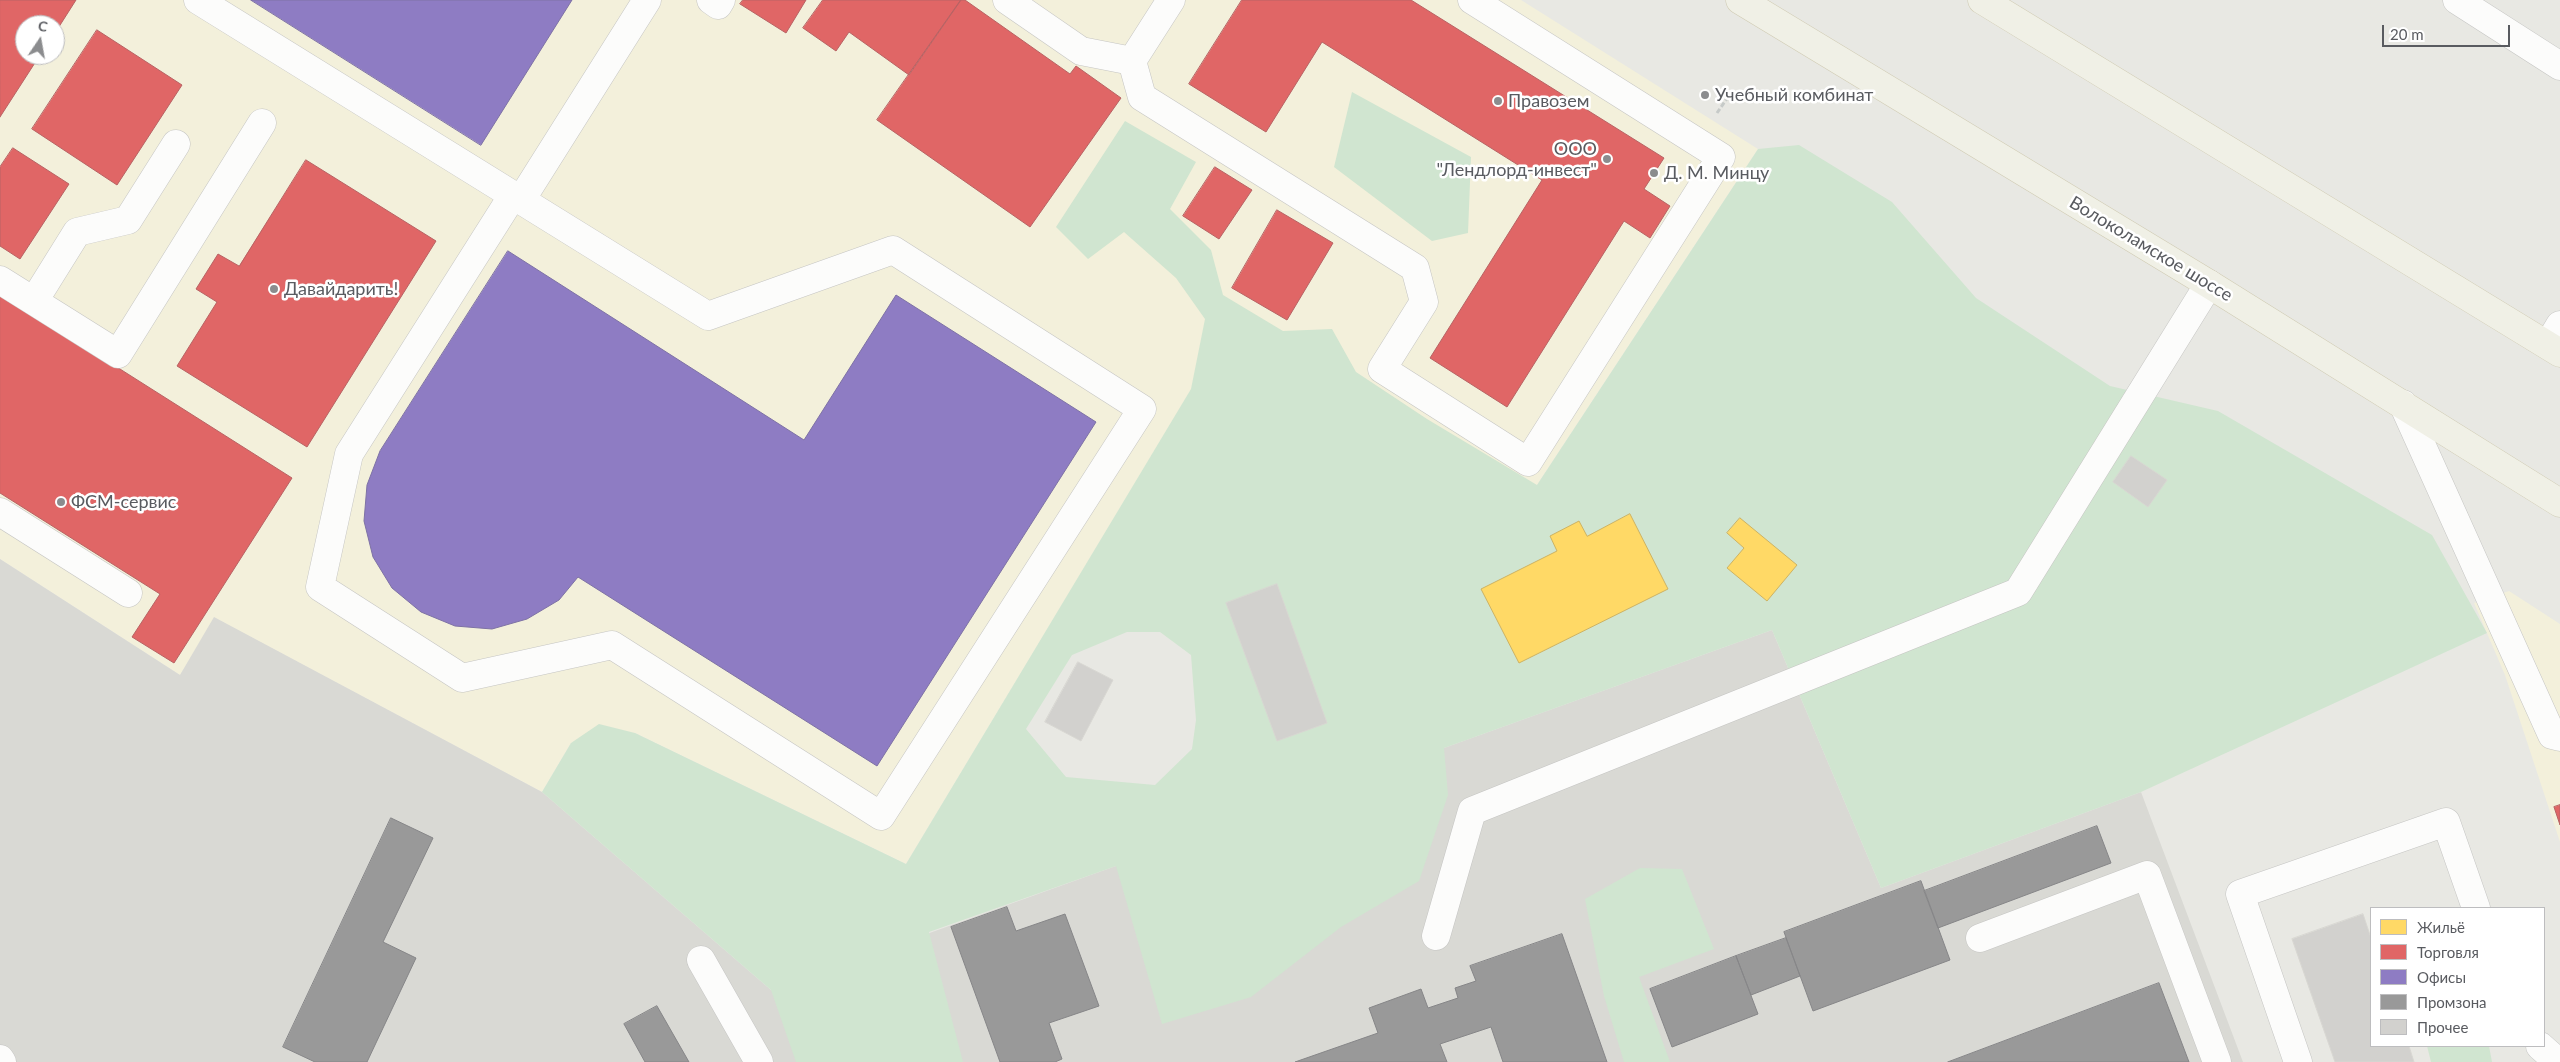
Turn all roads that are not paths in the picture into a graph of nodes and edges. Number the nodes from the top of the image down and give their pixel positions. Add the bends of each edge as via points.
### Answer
1 (198, 0) edge
2 (647, 0) edge
3 (711, 0) edge
4 (721, 0) edge
5 (1007, 0) edge
6 (1171, 0) edge
7 (1472, 0) edge
8 (1740, 0) edge
9 (2457, 0) edge
10 (1989, 2) edge
11 (1132, 61) junction
12 (2560, 66) edge
13 (262, 123) dead end
14 (176, 144) dead end
15 (517, 198) junction
16 (0, 280) edge
17 (2209, 284) junction
18 (34, 301) junction
19 (2556, 341) edge
20 (2403, 404) junction
21 (2560, 503) edge
22 (0, 512) edge
23 (128, 593) dead end
24 (2560, 737) edge
25 (2476, 907) edge
26 (1436, 936) dead end
27 (1980, 938) dead end
28 (701, 960) dead end
29 (2541, 1047) edge
30 (759, 1062) edge
31 (2217, 1062) edge
32 (2298, 1062) edge
33 (2558, 1062) edge

1 - 15 lane
2 - 15 lane
3 - 4 lane via 718,5
5 - 11 lane via 1081,51
6 - 11 lane
7 - 11 lane via 1720,158 1528,462 1382,369 1424,302 1415,268 1142,97
8 - 17 main road, Волоколамское шоссе
9 - 12 lane
10 - 19 main road
13 - 18 lane via 118,354
14 - 18 lane via 128,220 77,232
15 - 15 lane via 708,316 893,250 1142,408 881,816 612,645 462,678 320,587 349,454
16 - 18 lane
17 - 20 main road, Волоколамское шоссе
17 - 26 lane via 2018,592 1472,811
20 - 21 main road, Волоколамское шоссе
20 - 24 lane via 2552,734
22 - 23 lane
25 - 32 lane via 2446,822 2240,894
27 - 31 lane via 2147,875
28 - 30 lane
29 - 33 lane

